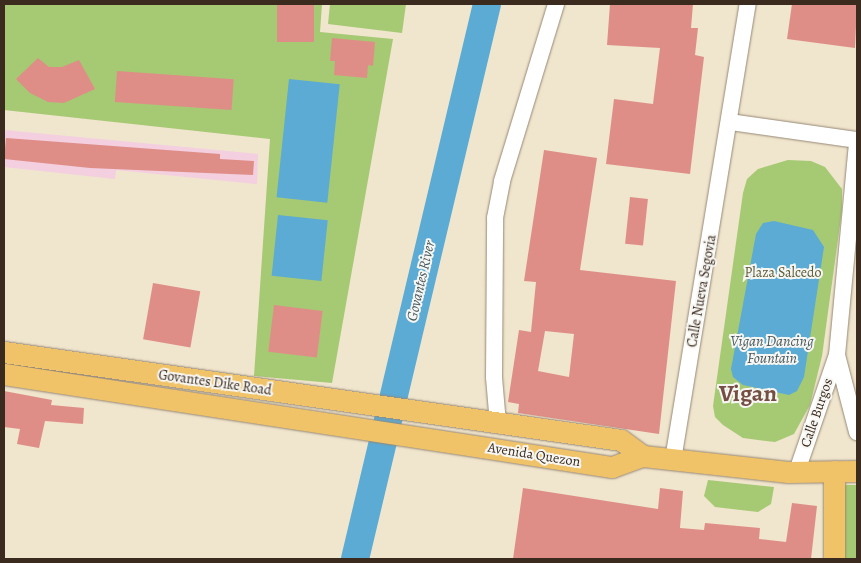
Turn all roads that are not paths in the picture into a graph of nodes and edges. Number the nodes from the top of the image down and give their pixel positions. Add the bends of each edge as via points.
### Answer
1 (556, 4) edge
2 (748, 4) edge
3 (730, 122) junction
4 (857, 142) edge
5 (4, 352) edge
6 (837, 355) junction
7 (99, 366) junction
8 (4, 374) edge
9 (95, 387) junction
10 (338, 401) junction
11 (434, 416) junction
12 (334, 423) junction
13 (498, 424) junction
14 (857, 432) edge
15 (429, 438) junction
16 (643, 456) junction
17 (673, 460) junction
18 (834, 471) junction
19 (857, 471) edge
20 (797, 472) junction
21 (834, 559) edge

1 - 13 street via 502,181 495,218 494,377
2 - 3 street, Calle Nueva Segovia
3 - 4 street
3 - 17 street, Calle Nueva Segovia
4 - 6 street, Calle Burgos
5 - 7 main road, Govantes Dike Road
6 - 14 street, Calle Burgos
6 - 20 street, Calle Burgos
7 - 9 main road
7 - 10 main road, Govantes Dike Road
8 - 9 main road, Govantes Dike Road
9 - 12 main road, Govantes Dike Road
10 - 11 main road, Govantes Dike Road
10 - 12 main road
11 - 13 main road, Avenida Quezon
11 - 15 main road
12 - 15 main road, Govantes Dike Road
13 - 16 main road, Avenida Quezon via 621,440
15 - 16 main road, Avenida Quezon via 612,467
16 - 17 main road, Avenida Quezon
17 - 20 main road, Avenida Quezon
18 - 19 main road, Avenida Quezon
18 - 20 main road, Avenida Quezon
18 - 21 main road

